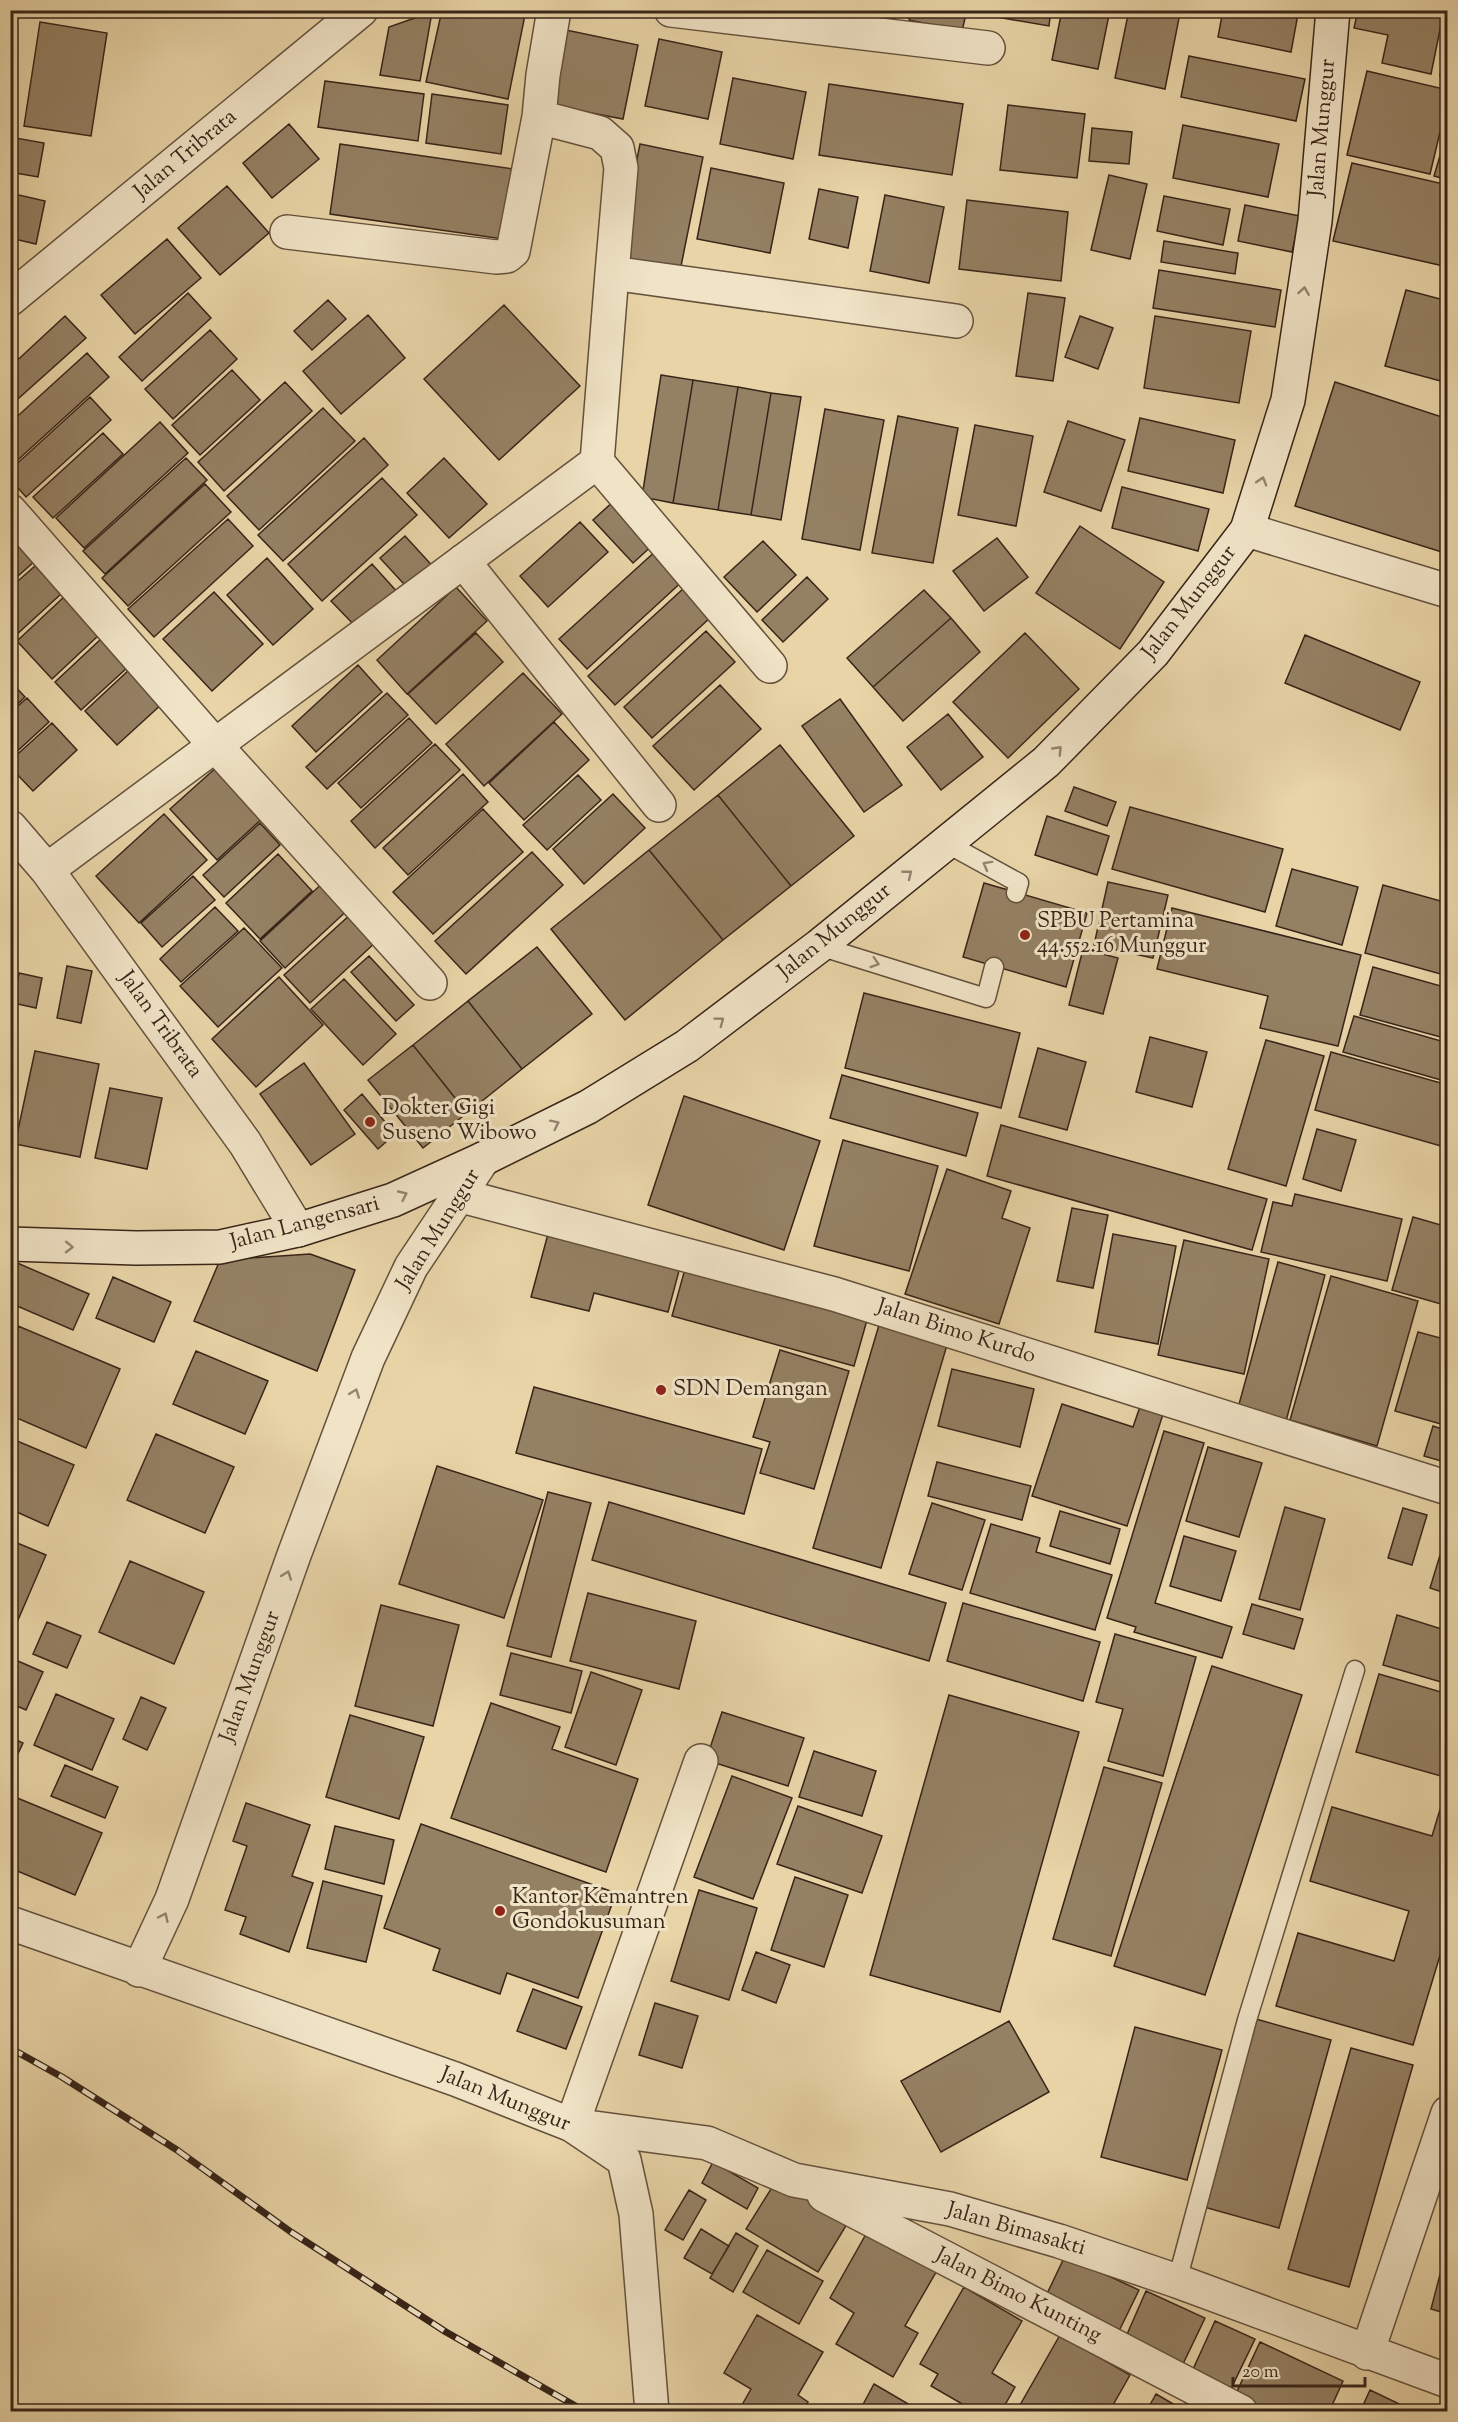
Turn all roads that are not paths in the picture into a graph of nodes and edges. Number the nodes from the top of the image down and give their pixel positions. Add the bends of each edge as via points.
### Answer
1 (361, 10) edge
2 (554, 10) edge
3 (671, 10) edge
4 (1333, 10) edge
5 (988, 48) dead end
6 (539, 117) junction
7 (287, 232) dead end
8 (612, 273) junction
9 (10, 299) edge
10 (956, 321) dead end
11 (597, 462) junction
12 (10, 511) edge
13 (1247, 530) junction
14 (463, 561) junction
15 (1448, 591) edge
16 (770, 666) dead end
17 (215, 746) junction
18 (659, 804) dead end
19 (10, 827) edge
20 (946, 843) junction
21 (47, 870) junction
22 (1016, 893) dead end
23 (819, 946) junction
24 (994, 967) dead end
25 (430, 983) dead end
26 (483, 1159) junction
27 (458, 1195) junction
28 (298, 1230) junction
29 (10, 1244) edge
30 (1448, 1488) edge
31 (1355, 1670) dead end
32 (701, 1761) dead end
33 (10, 1923) edge
34 (139, 1970) junction
35 (1448, 2113) edge
36 (572, 2125) junction
37 (794, 2180) junction
38 (1177, 2281) junction
39 (1367, 2353) junction
40 (1448, 2382) edge
41 (651, 2412) edge
42 (1241, 2412) edge

1 - 9 street, Jalan Tribrata
2 - 6 street
3 - 5 street
13 -> 4 street, Jalan Munggur via 1288,400 1315,221
6 - 7 street via 513,251 507,256
6 - 8 street via 600,134 617,148 621,168
8 - 10 street
8 - 11 street
11 - 14 street
11 - 16 street
12 - 17 street
13 - 15 street
20 -> 13 street, Jalan Munggur via 1046,762 1153,653
14 - 17 street
14 - 18 street
17 - 21 street
17 - 25 street
19 - 21 street, Jalan Tribrata
22 -> 20 lane via 1019,883
23 -> 20 street, Jalan Munggur
21 - 28 street, Jalan Tribrata via 245,1143
23 -> 24 lane via 986,998
26 -> 23 street, Jalan Munggur via 588,1107 687,1047
26 - 27 street, Jalan Munggur
28 -> 26 street, Jalan Langensari via 393,1200
27 - 30 street, Jalan Bimo Kurdo via 834,1294
34 -> 27 street, Jalan Munggur via 172,1899 368,1358 411,1267
29 -> 28 street, Jalan Langensari via 220,1247
31 - 38 lane via 1247,2020
32 - 36 street
33 - 34 street
34 - 36 street, Jalan Munggur via 455,2079
35 - 39 street
36 - 37 street, Jalan Bimasakti via 707,2143
36 - 41 street, Jalan Munggur via 624,2160 636,2214
37 - 38 street, Jalan Bimasakti via 950,2209
37 - 42 street, Jalan Bimo Kunting
38 - 39 street, Jalan Bimasakti
39 - 40 street, Jalan Bimasakti

